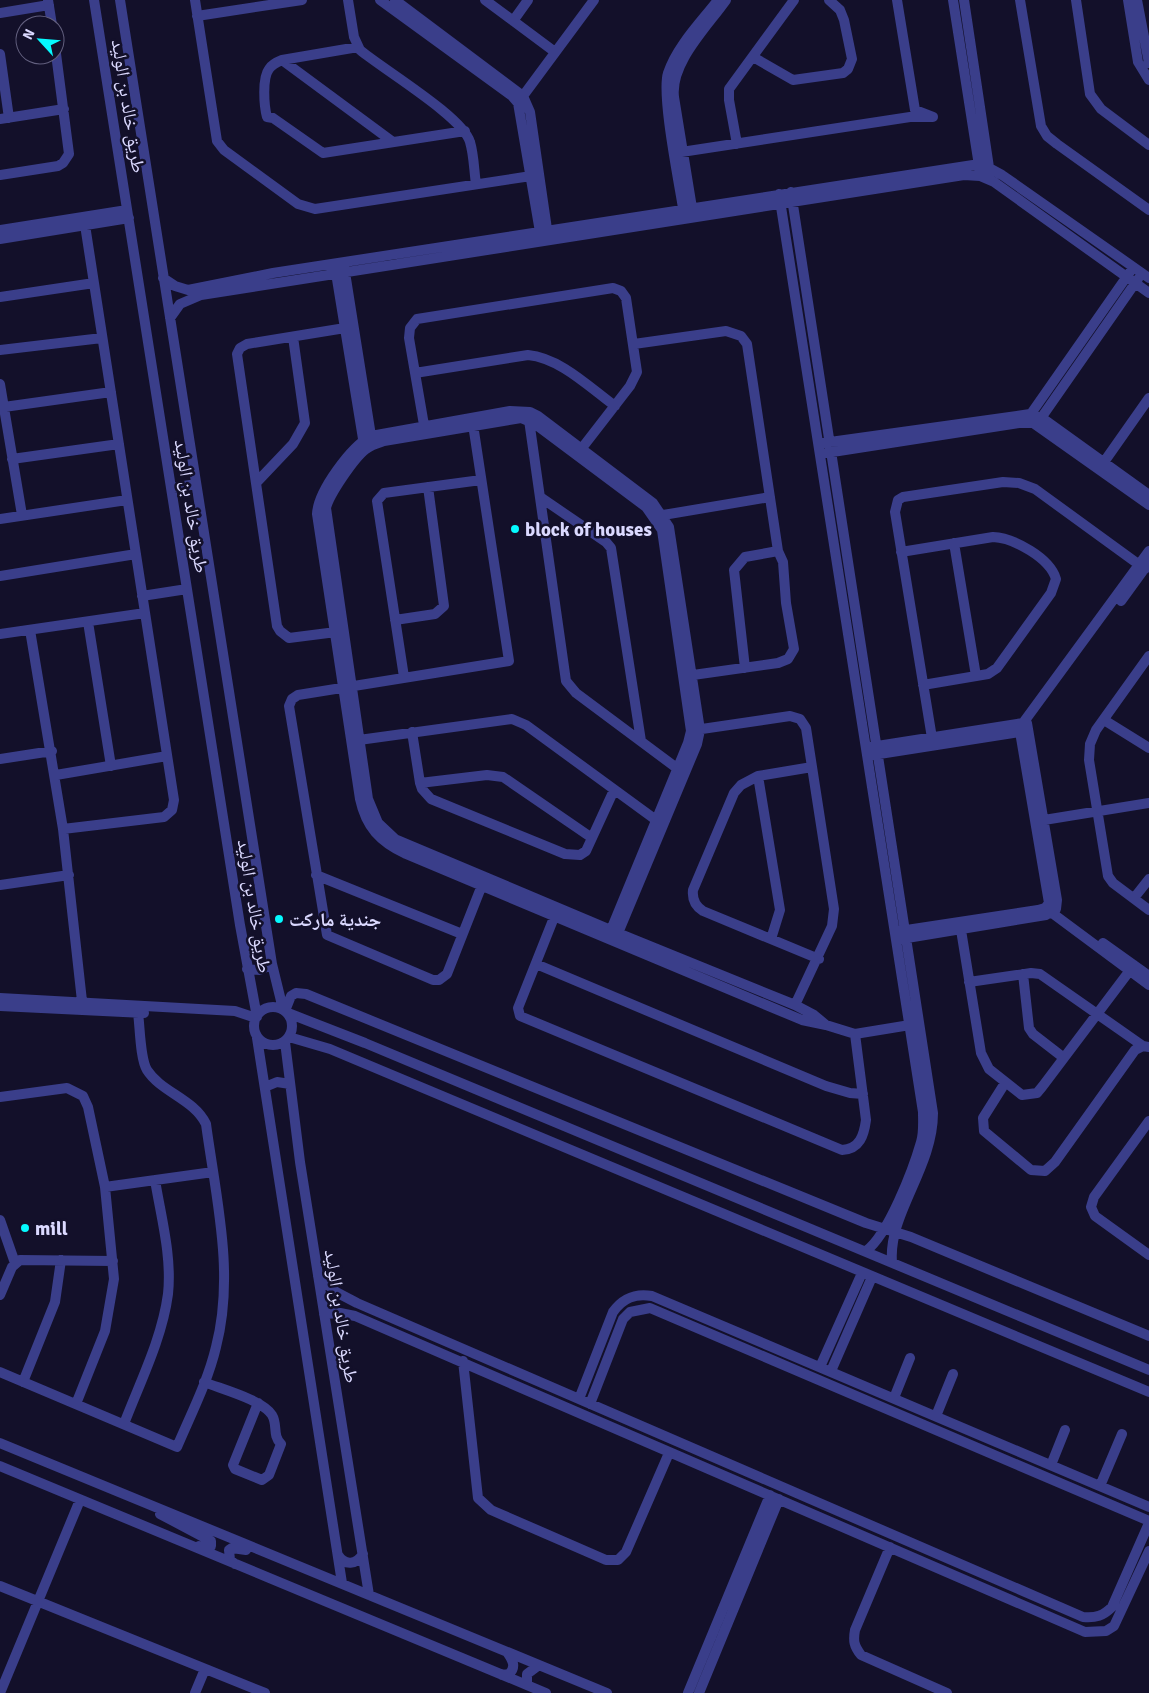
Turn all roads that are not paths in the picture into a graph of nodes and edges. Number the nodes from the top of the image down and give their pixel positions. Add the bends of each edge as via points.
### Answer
1 (94, 0) edge
2 (120, 0) edge
3 (195, 0) edge
4 (302, 0) edge
5 (348, 0) edge
6 (380, 0) edge
7 (395, 0) edge
8 (485, 0) edge
9 (528, 0) edge
10 (594, 0) edge
11 (718, 0) edge
12 (726, 0) edge
13 (794, 0) edge
14 (829, 0) edge
15 (897, 0) edge
16 (953, 0) edge
17 (964, 0) edge
18 (1020, 0) edge
19 (1076, 0) edge
20 (1128, 0) edge
21 (1137, 0) edge
22 (49, 3) edge
23 (0, 13) edge
24 (197, 16) junction
25 (513, 21) junction
26 (358, 47) junction
27 (684, 51) junction
28 (556, 52) junction
29 (0, 54) edge
30 (754, 56) junction
31 (282, 60) junction
32 (1149, 63) edge
33 (58, 65) edge
34 (1149, 80) edge
35 (520, 100) junction
36 (64, 109) junction
37 (5, 119) edge
38 (465, 131) junction
39 (393, 142) junction
40 (737, 144) junction
41 (1149, 145) edge
42 (679, 152) junction
43 (983, 170) junction
44 (0, 175) edge
45 (531, 176) junction
46 (476, 184) junction
47 (791, 197) junction
48 (780, 199) junction
49 (1038, 206) junction
50 (1149, 210) edge
51 (688, 213) junction
52 (128, 214) junction
53 (85, 225) junction
54 (0, 230) edge
55 (797, 234) junction
56 (544, 236) junction
57 (786, 236) junction
58 (0, 238) edge
59 (340, 268) junction
60 (1142, 273) edge
61 (163, 278) junction
62 (1131, 280) junction
63 (94, 283) junction
64 (1149, 294) edge
65 (0, 297) edge
66 (170, 318) junction
67 (345, 328) junction
68 (293, 337) junction
69 (102, 338) junction
70 (634, 344) junction
71 (0, 350) edge
72 (415, 373) junction
73 (0, 384) edge
74 (111, 392) junction
75 (1149, 398) edge
76 (615, 406) junction
77 (4, 407) junction
78 (1027, 418) junction
79 (529, 420) junction
80 (472, 421) junction
81 (1039, 421) junction
82 (424, 425) junction
83 (368, 443) junction
84 (119, 444) junction
85 (582, 448) junction
86 (830, 448) junction
87 (819, 449) junction
88 (12, 459) junction
89 (1104, 462) junction
90 (481, 480) junction
91 (256, 483) junction
92 (196, 484) junction
93 (623, 484) junction
94 (428, 487) junction
95 (172, 488) junction
96 (1149, 495) edge
97 (540, 497) junction
98 (770, 497) junction
99 (127, 500) junction
100 (1149, 505) edge
101 (22, 515) junction
102 (663, 515) junction
103 (0, 518) edge
104 (954, 543) junction
105 (778, 550) junction
106 (1149, 551) edge
107 (901, 552) junction
108 (136, 554) junction
109 (1145, 566) edge
110 (0, 576) edge
111 (187, 589) junction
112 (852, 589) junction
113 (841, 591) junction
114 (142, 596) junction
115 (145, 613) junction
116 (395, 620) junction
117 (88, 622) junction
118 (30, 630) junction
119 (336, 632) junction
120 (0, 634) edge
121 (342, 649) junction
122 (1149, 656) edge
123 (745, 668) junction
124 (693, 676) junction
125 (976, 676) junction
126 (404, 677) junction
127 (923, 685) junction
128 (347, 686) junction
129 (1104, 720) junction
130 (1023, 726) junction
131 (695, 730) junction
132 (412, 732) junction
133 (359, 740) junction
134 (936, 740) junction
135 (641, 741) junction
136 (1149, 748) edge
137 (52, 751) junction
138 (872, 751) junction
139 (167, 756) junction
140 (0, 759) edge
141 (111, 766) junction
142 (812, 767) junction
143 (678, 769) junction
144 (56, 775) junction
145 (758, 776) junction
146 (420, 783) junction
147 (614, 790) junction
148 (1149, 803) edge
149 (1097, 811) junction
150 (656, 820) junction
151 (1044, 820) junction
152 (64, 829) junction
153 (592, 838) junction
154 (69, 875) junction
155 (316, 875) junction
156 (1149, 879) edge
157 (483, 881) junction
158 (0, 885) edge
159 (1134, 898) junction
160 (1051, 908) junction
161 (1149, 910) edge
162 (555, 915) junction
163 (961, 930) junction
164 (462, 934) junction
165 (613, 935) junction
166 (900, 936) junction
167 (771, 939) junction
168 (819, 959) junction
169 (272, 964) junction
170 (536, 964) junction
171 (1132, 968) junction
172 (247, 970) junction
173 (1023, 974) junction
174 (1149, 976) edge
175 (969, 982) junction
176 (1149, 985) edge
177 (0, 998) edge
178 (795, 1005) junction
179 (0, 1006) edge
180 (83, 1006) junction
181 (285, 1011) junction
182 (138, 1013) junction
183 (1098, 1013) junction
184 (255, 1020) junction
185 (914, 1024) junction
186 (826, 1025) junction
187 (855, 1034) junction
188 (257, 1038) junction
189 (287, 1039) junction
190 (1146, 1046) edge
191 (1064, 1058) junction
192 (1005, 1083) junction
193 (290, 1084) junction
194 (265, 1087) junction
195 (863, 1094) junction
196 (0, 1098) edge
197 (1149, 1121) edge
198 (213, 1172) junction
199 (155, 1180) junction
200 (105, 1187) junction
201 (0, 1220) edge
202 (890, 1232) junction
203 (866, 1251) junction
204 (1149, 1255) edge
205 (61, 1260) junction
206 (113, 1261) junction
207 (892, 1262) junction
208 (15, 1263) junction
209 (862, 1273) junction
210 (318, 1276) junction
211 (872, 1277) junction
212 (0, 1295) edge
213 (324, 1314) junction
214 (391, 1318) junction
215 (386, 1329) junction
216 (740, 1333) junction
217 (1149, 1336) edge
218 (736, 1343) junction
219 (910, 1358) dead end
220 (463, 1361) junction
221 (820, 1367) junction
222 (1149, 1370) edge
223 (831, 1371) junction
224 (0, 1372) edge
225 (954, 1374) dead end
226 (23, 1382) junction
227 (204, 1382) junction
228 (1149, 1392) edge
229 (894, 1398) junction
230 (579, 1399) junction
231 (76, 1404) junction
232 (258, 1404) junction
233 (590, 1404) junction
234 (912, 1406) junction
235 (936, 1416) junction
236 (907, 1417) junction
237 (124, 1424) junction
238 (1066, 1430) dead end
239 (1122, 1434) dead end
240 (0, 1443) edge
241 (669, 1453) junction
242 (1051, 1465) junction
243 (0, 1466) edge
244 (1100, 1486) junction
245 (774, 1497) junction
246 (80, 1500) junction
247 (147, 1504) junction
248 (1149, 1507) edge
249 (1149, 1522) edge
250 (167, 1536) junction
251 (890, 1548) junction
252 (1149, 1551) edge
253 (362, 1554) junction
254 (338, 1555) junction
255 (276, 1558) junction
256 (236, 1565) junction
257 (1138, 1576) junction
258 (1149, 1581) edge
259 (342, 1583) junction
260 (0, 1586) edge
261 (369, 1595) junction
262 (38, 1602) junction
263 (507, 1652) junction
264 (539, 1665) junction
265 (205, 1669) junction
266 (502, 1675) junction
267 (528, 1685) junction
268 (0, 1693) edge
269 (195, 1693) edge
270 (265, 1693) edge
271 (546, 1693) edge
272 (607, 1693) edge
273 (688, 1693) edge
274 (699, 1693) edge
275 (947, 1693) edge

1 - 52 street, طريق خالد بن الوليد
2 - 61 street, طريق خالد بن الوليد
3 - 24 street
4 - 24 street
5 - 26 street
6 - 35 street
7 - 35 street
8 - 25 street
9 - 25 street
10 - 28 street
11 - 27 street
12 - 27 street
13 - 30 street
14 - 30 street via 840,10 844,20 852,59 843,73 793,80
15 - 40 street via 915,110 933,117 910,117
16 - 43 street
17 - 43 street
18 - 50 street via 1041,126 1047,136
19 - 41 street via 1090,94 1101,109
20 - 34 street via 1138,62
21 - 32 street
22 - 23 street
24 - 46 street via 217,141 224,150 298,204 315,209
25 - 28 street
26 - 31 street
26 - 38 street via 450,116
27 - 42 street via 671,65 666,86
28 - 35 street
29 - 37 street
30 - 40 street via 731,85 728,94
31 - 39 street
31 - 39 street via 267,72 264,106 267,117 323,154
33 - 36 street
35 - 45 street
35 - 56 street via 530,112
36 - 37 street
36 - 44 street via 70,148 63,163
38 - 39 street
38 - 46 street via 470,141
40 - 42 street
42 - 51 street
43 - 47 street
43 - 49 street
43 - 49 street via 991,180
45 - 46 street
45 - 56 street
47 - 48 street
47 - 55 street
48 - 51 street
48 - 57 street
49 - 60 street
49 - 62 street
51 - 56 street
52 - 53 street
52 - 54 street
52 - 95 street, طريق خالد بن الوليد
53 - 58 street
53 - 63 street
55 - 57 street
55 - 86 street
56 - 59 street
57 - 87 street
59 - 61 street via 195,289 175,286
59 - 66 street via 195,296 180,304
59 - 67 street
59 - 83 street
60 - 62 street
61 - 66 street, طريق خالد بن الوليد
62 - 64 street
62 - 78 street
62 - 81 street
63 - 65 street
63 - 69 street
66 - 92 street, طريق خالد بن الوليد
67 - 68 street
67 - 83 street
68 - 91 street via 305,423 293,444
68 - 91 street via 247,344 237,354
69 - 71 street
69 - 74 street
70 - 72 street via 626,298 613,288 422,317 413,323 409,333
70 - 76 street via 635,379
70 - 98 street via 726,331 736,333 744,340
72 - 76 street via 536,355 554,362
72 - 82 street
73 - 77 street
74 - 77 street
74 - 84 street
75 - 89 street
76 - 85 street
77 - 88 street
78 - 81 street
78 - 86 street
79 - 80 street
79 - 93 street
79 - 97 street
80 - 82 street
80 - 83 street
80 - 85 street via 510,411 530,412
80 - 90 street
81 - 89 street
81 - 100 street
82 - 83 street
83 - 119 street via 354,449 321,495 317,507
83 - 121 street via 330,497 326,508
84 - 88 street
84 - 99 street
85 - 93 street
86 - 87 street
86 - 112 street
87 - 113 street
88 - 101 street
89 - 96 street
90 - 94 street
90 - 126 street via 509,661
91 - 119 street via 277,626 289,638
92 - 95 street
92 - 169 street, طريق خالد بن الوليد
93 - 102 street via 653,502
93 - 131 street via 651,513 662,530
94 - 116 street via 444,606 435,614
94 - 116 street via 384,493 377,501
95 - 111 street, طريق خالد بن الوليد
97 - 135 street via 566,681 570,689
97 - 135 street via 611,548
98 - 102 street
98 - 105 street
99 - 101 street
99 - 108 street
101 - 103 street
102 - 124 street via 673,540
104 - 107 street
104 - 125 street
104 - 125 street via 993,537 1013,540 1049,565 1056,579 1051,593 997,668
105 - 123 street via 745,557 734,570
105 - 123 street via 783,562 793,653 784,661
106 - 109 street
107 - 109 street via 895,506 903,497 1011,482 1035,489
107 - 127 street
108 - 110 street
108 - 114 street
109 - 130 street
111 - 114 street
111 - 172 street, طريق خالد بن الوليد
112 - 113 street
112 - 138 street
113 - 138 street
114 - 115 street
115 - 117 street
115 - 139 street
116 - 126 street
117 - 118 street
117 - 141 street
118 - 120 street
118 - 137 street
119 - 121 street
121 - 128 street
122 - 129 street
123 - 124 street
124 - 131 street
125 - 127 street
126 - 128 street
127 - 134 street
128 - 133 street
128 - 155 street via 298,695 289,706
128 - 157 street via 360,799 370,827 392,848
129 - 136 street
129 - 149 street via 1093,737 1089,752
130 - 134 street
130 - 151 street
130 - 160 street
131 - 142 street via 796,717 806,728
131 - 143 street
131 - 165 street via 697,744
132 - 133 street
132 - 146 street
132 - 147 street via 499,719 518,721
133 - 157 street via 370,809 386,833
134 - 138 street
135 - 143 street
137 - 140 street
137 - 144 street
138 - 166 street
139 - 141 street
139 - 152 street via 174,800 164,817
141 - 144 street
142 - 145 street
142 - 168 street via 834,909 832,926
143 - 150 street
144 - 152 street
145 - 167 street via 779,904
145 - 167 street via 734,793 693,890 693,898 703,911
146 - 153 street via 487,775 503,777
146 - 153 street via 431,799 565,854 580,855 586,851
147 - 150 street
147 - 153 street
148 - 149 street
149 - 151 street
149 - 159 street via 1108,876
150 - 165 street
151 - 160 street via 1057,900
152 - 154 street
154 - 158 street
154 - 180 street
155 - 164 street
155 - 164 street via 327,936 391,964 433,980 442,979
156 - 159 street
157 - 162 street
157 - 164 street
157 - 165 street
159 - 161 street
160 - 163 street
160 - 166 street
160 - 171 street
162 - 165 street
162 - 170 street
163 - 166 street
163 - 175 street
165 - 178 street
165 - 186 street via 802,1020
166 - 185 street
167 - 168 street
168 - 178 street
169 - 172 street via 260,970
169 - 181 street, طريق خالد بن الوليد
170 - 195 street via 826,1086
170 - 195 street via 518,1008 520,1016 837,1148 854,1148 864,1134
171 - 174 street
171 - 176 street
171 - 183 street
172 - 184 street, طريق خالد بن الوليد
173 - 175 street
173 - 183 street via 1047,977
173 - 191 street via 1029,1028
175 - 192 street via 981,1053 989,1068
177 - 180 street
178 - 186 street
179 - 180 street
180 - 182 street
180 - 184 street via 234,1011
181 - 184 street via 277,1007 265,1008
181 - 189 street via 292,1025
181 - 202 street via 291,996 306,994
181 - 203 street
182 - 184 street
182 - 198 street via 148,1072 204,1119
183 - 190 street
183 - 191 street
184 - 188 street
185 - 187 street
185 - 202 street via 933,1122 931,1141
186 - 187 street
187 - 195 street
188 - 189 street via 274,1046
188 - 194 street
189 - 193 street, طريق خالد بن الوليد
189 - 209 street via 330,1049
190 - 192 street via 1135,1050 1055,1162 1045,1171 1031,1170 984,1131 983,1118
191 - 192 street via 1037,1093 1022,1096
193 - 194 street via 277,1082
193 - 210 street, طريق خالد بن الوليد
194 - 254 street
196 - 200 street via 59,1088 67,1088 82,1096 88,1107
197 - 204 street via 1094,1197 1091,1207 1095,1216
198 - 199 street
198 - 227 street via 223,1244 225,1288 216,1348
199 - 200 street
199 - 237 street via 168,1261 168,1293 162,1322
200 - 206 street
201 - 208 street
202 - 203 street
202 - 207 street
202 - 217 street via 911,1237
203 - 207 street
205 - 206 street
205 - 208 street via 25,1259
205 - 226 street via 55,1302
206 - 231 street via 113,1296 108,1322
207 - 222 street
208 - 212 street
209 - 211 street
209 - 221 street
210 - 213 street, طريق خالد بن الوليد
210 - 214 street via 336,1292
211 - 223 street
211 - 228 street
213 - 215 street via 355,1316
213 - 253 street, طريق خالد بن الوليد
214 - 215 street
214 - 230 street
215 - 220 street
216 - 218 street
216 - 221 street
216 - 230 street via 652,1296 639,1294 629,1297 613,1312
218 - 233 street via 660,1311 650,1308 635,1310 621,1324
218 - 236 street
219 - 229 street
220 - 241 street
220 - 241 street via 478,1498 485,1508 606,1560 618,1560 626,1552
221 - 223 street
223 - 229 street
224 - 226 street
225 - 235 street
226 - 231 street
227 - 232 street
227 - 237 street via 177,1447
229 - 234 street
230 - 233 street
231 - 237 street
232 - 232 street via 270,1412 275,1436 281,1444 269,1475 262,1480 235,1469 233,1465
233 - 249 street via 1083,1617 1099,1616 1112,1607
234 - 235 street
234 - 236 street
235 - 242 street
236 - 249 street
238 - 242 street
239 - 244 street
240 - 247 street
241 - 245 street
242 - 244 street
243 - 246 street
244 - 248 street
245 - 251 street
245 - 273 street
245 - 274 street
246 - 250 street
246 - 262 street
247 - 250 street via 173,1522 211,1541 211,1544 207,1548
247 - 255 street
250 - 256 street
251 - 257 street via 1085,1632 1106,1631 1114,1626
251 - 275 street via 854,1630 855,1648 869,1659
252 - 257 street
253 - 254 street via 357,1561 350,1563
253 - 261 street, طريق خالد بن الوليد
254 - 259 street
255 - 256 street via 232,1548 228,1553
255 - 259 street
256 - 266 street
257 - 258 street
259 - 261 street
260 - 262 street
261 - 263 street
262 - 265 street
262 - 268 street
263 - 264 street
263 - 266 street via 513,1668 509,1674
264 - 267 street via 527,1674
264 - 272 street
265 - 269 street
265 - 270 street
266 - 267 street
267 - 271 street

